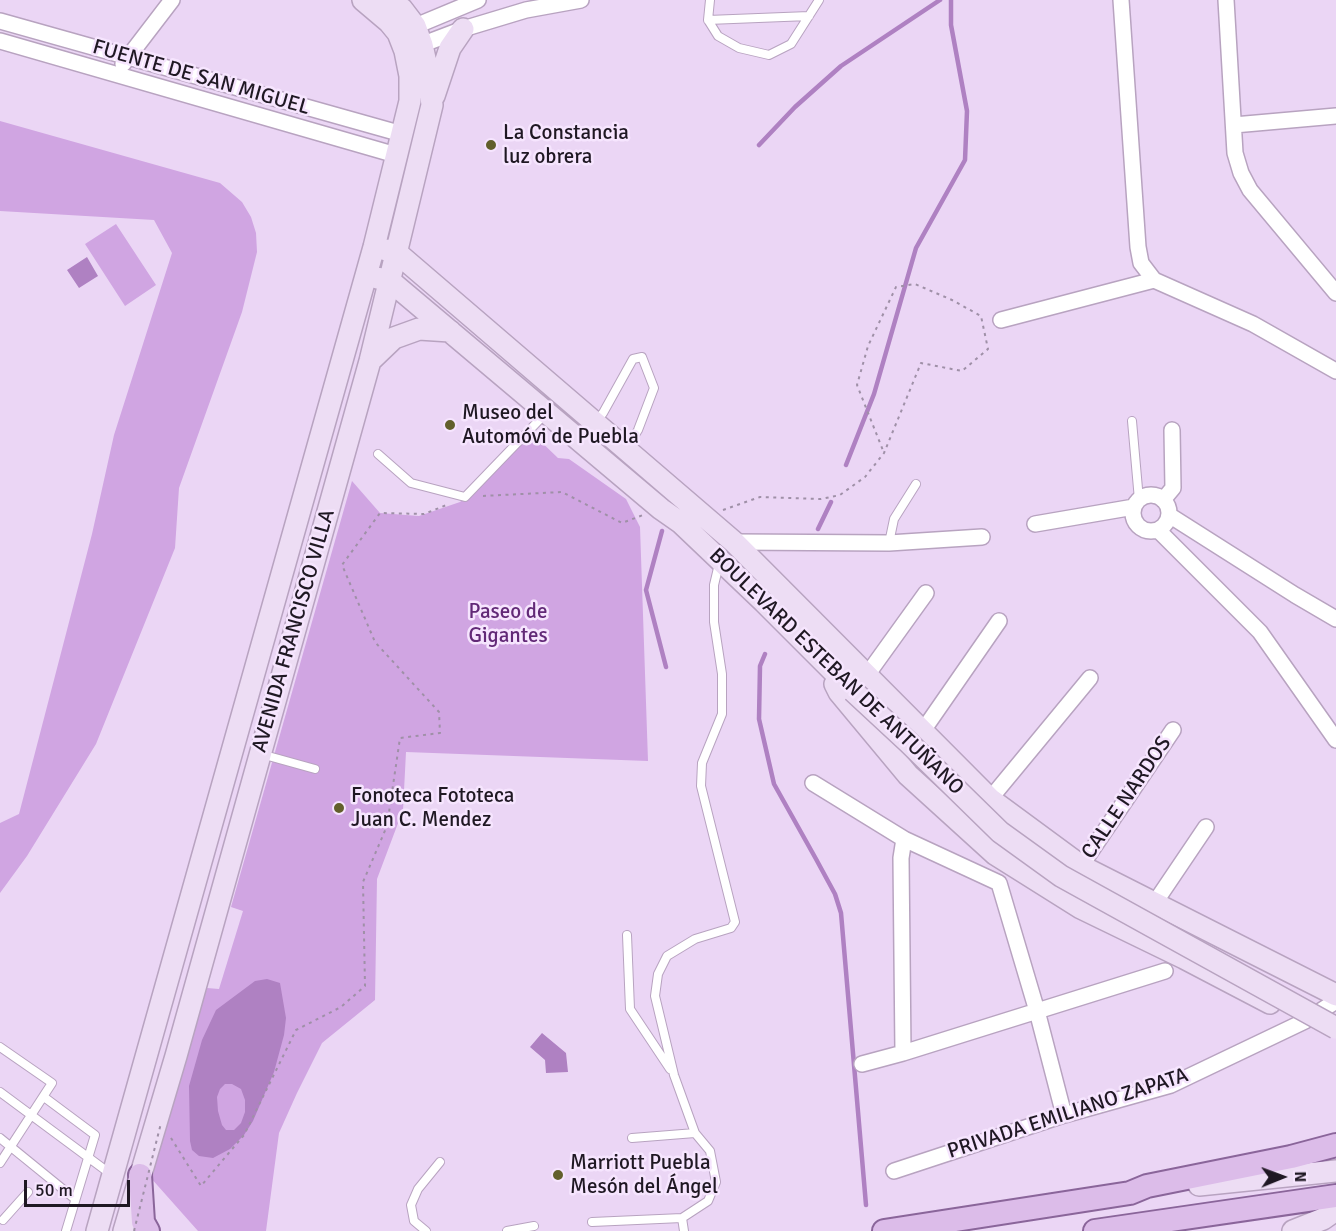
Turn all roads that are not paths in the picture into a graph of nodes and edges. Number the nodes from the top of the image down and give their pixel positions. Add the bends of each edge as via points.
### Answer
1 (172, 0) edge
2 (363, 0) edge
3 (389, 0) edge
4 (478, 0) edge
5 (581, 0) edge
6 (710, 0) edge
7 (819, 0) edge
8 (1121, 0) edge
9 (1226, 0) edge
10 (809, 16) junction
11 (708, 20) junction
12 (0, 21) edge
13 (463, 28) junction
14 (410, 39) junction
15 (0, 41) edge
16 (128, 57) junction
17 (116, 74) junction
18 (432, 105) junction
19 (1336, 116) edge
20 (1234, 125) junction
21 (402, 134) junction
22 (396, 155) junction
23 (374, 248) junction
24 (396, 252) junction
25 (366, 276) junction
26 (389, 280) junction
27 (1154, 280) junction
28 (1336, 293) edge
29 (1001, 320) dead end
30 (450, 331) junction
31 (370, 361) junction
32 (1336, 371) edge
33 (547, 412) junction
34 (1132, 421) dead end
35 (595, 422) junction
36 (1172, 430) dead end
37 (627, 449) junction
38 (378, 454) dead end
39 (916, 484) dead end
40 (1136, 503) junction
41 (1166, 508) junction
42 (1035, 524) dead end
43 (1158, 530) junction
44 (982, 537) dead end
45 (734, 542) junction
46 (889, 543) junction
47 (720, 560) junction
48 (926, 593) dead end
49 (1336, 619) edge
50 (999, 621) dead end
51 (826, 664) junction
52 (867, 675) junction
53 (1090, 678) dead end
54 (1173, 730) dead end
55 (922, 732) junction
56 (1336, 740) edge
57 (260, 754) junction
58 (315, 770) dead end
59 (813, 783) dead end
60 (990, 799) junction
61 (1206, 827) dead end
62 (903, 839) junction
63 (1081, 866) junction
64 (1154, 904) junction
65 (627, 935) dead end
66 (1165, 971) dead end
67 (1336, 995) edge
68 (1336, 1001) edge
69 (1037, 1011) junction
70 (1305, 1021) junction
71 (1336, 1028) edge
72 (1336, 1037) edge
73 (0, 1047) edge
74 (903, 1053) junction
75 (862, 1064) dead end
76 (674, 1075) junction
77 (0, 1092) edge
78 (44, 1097) junction
79 (1064, 1115) junction
80 (32, 1116) junction
81 (695, 1133) junction
82 (0, 1138) edge
83 (632, 1138) dead end
84 (1332, 1144) edge
85 (11, 1147) junction
86 (88, 1158) junction
87 (440, 1162) dead end
88 (0, 1163) edge
89 (894, 1171) dead end
90 (1336, 1171) edge
91 (140, 1175) junction
92 (113, 1176) junction
93 (28, 1192) dead end
94 (1130, 1193) junction
95 (1336, 1196) edge
96 (75, 1199) junction
97 (1336, 1210) edge
98 (681, 1218) junction
99 (3, 1220) dead end
100 (592, 1222) dead end
101 (534, 1226) dead end
102 (66, 1231) edge
103 (97, 1231) edge
104 (124, 1231) edge
105 (148, 1231) edge
106 (426, 1231) edge
107 (507, 1231) edge
108 (684, 1231) edge
109 (884, 1231) edge
110 (1095, 1231) edge
111 (1293, 1231) edge

1 - 16 street
2 - 14 street
3 - 14 street via 402,9
4 - 14 street
5 - 13 street
6 - 11 lane
7 - 10 lane
8 - 27 street via 1138,247 1141,262
9 - 20 street
10 - 11 lane
10 - 11 lane via 791,44 769,55 739,48 718,36
12 - 16 street, FUENTE DE SAN MIGUEL
13 - 14 street
13 - 18 street via 450,48
14 - 18 street, AVENIDA FRANCISCO VILLA via 428,72
14 - 21 street, AVENIDA FRANCISCO VILLA via 410,101
15 - 17 street, FUENTE DE SAN MIGUEL
16 - 17 street
16 - 21 street, FUENTE DE SAN MIGUEL
17 - 22 street, FUENTE DE SAN MIGUEL
18 - 24 street, AVENIDA FRANCISCO VILLA
19 - 20 street
20 - 28 street via 1238,164 1250,190
21 - 22 street, AVENIDA FRANCISCO VILLA
22 - 23 street, AVENIDA FRANCISCO VILLA
23 - 24 street
23 - 25 street, AVENIDA FRANCISCO VILLA
24 - 26 street, AVENIDA FRANCISCO VILLA
24 - 35 street, BOULEVARD ESTEBAN DE ANTUÑANO
25 - 26 street
25 - 92 street, AVENIDA FRANCISCO VILLA
26 - 30 street, BOULEVARD ESTEBAN DE ANTUÑANO
26 - 31 street, AVENIDA FRANCISCO VILLA
27 - 29 street
27 - 32 street via 1253,324
30 - 31 street via 419,329 394,338
30 - 33 street, BOULEVARD ESTEBAN DE ANTUÑANO
31 - 57 street, AVENIDA FRANCISCO VILLA
33 - 38 lane via 465,497 411,483
33 - 47 street, BOULEVARD ESTEBAN DE ANTUÑANO
34 - 40 lane
35 - 37 street, BOULEVARD ESTEBAN DE ANTUÑANO
35 - 37 lane via 633,359 642,357 654,388
36 - 41 street via 1173,488
37 - 45 street, BOULEVARD ESTEBAN DE ANTUÑANO
39 - 46 lane via 894,519
40 - 41 street via 1147,495 1156,496
40 - 42 street
40 - 43 street via 1134,521 1138,526
41 - 43 street via 1163,526
41 - 49 street
43 - 56 street via 1260,632
44 - 46 street
45 - 46 street
45 - 52 street, BOULEVARD ESTEBAN DE ANTUÑANO
47 - 51 street, BOULEVARD ESTEBAN DE ANTUÑANO
47 - 76 lane via 714,585 714,622 722,674 722,714 702,763 701,786 735,922 731,928 694,939 667,956 658,974 656,996
48 - 52 street
50 - 55 street
51 - 70 street via 839,692 908,775 995,854 1081,909
51 - 71 street, BOULEVARD ESTEBAN DE ANTUÑANO, bridge via 1000,832 1053,870
52 - 55 street, BOULEVARD ESTEBAN DE ANTUÑANO
53 - 60 street
54 - 63 street, CALLE NARDOS
55 - 60 street, BOULEVARD ESTEBAN DE ANTUÑANO
57 - 58 lane
57 - 91 street, AVENIDA FRANCISCO VILLA
59 - 62 street
60 - 63 street, BOULEVARD ESTEBAN DE ANTUÑANO
61 - 64 street
62 - 69 street via 999,884
62 - 74 street
63 - 64 street, BOULEVARD ESTEBAN DE ANTUÑANO
64 - 67 street, BOULEVARD ESTEBAN DE ANTUÑANO
65 - 76 lane via 630,1009
66 - 69 street
68 - 70 street, PRIVADA EMILIANO ZAPATA
69 - 74 street
69 - 79 street
70 - 72 street
70 - 79 street, PRIVADA EMILIANO ZAPATA via 1171,1085
73 - 78 lane via 52,1083
74 - 75 street
76 - 81 lane
77 - 80 lane
78 - 80 lane
78 - 86 lane via 95,1135
79 - 89 street, PRIVADA EMILIANO ZAPATA
80 - 85 lane
80 - 86 lane
81 - 83 lane
81 - 98 lane via 711,1151 716,1182 708,1201
82 - 85 lane
84 - 94 main road
85 - 88 lane
85 - 96 lane
86 - 92 lane
86 - 96 lane
87 - 106 lane via 418,1189 411,1205 414,1221
90 - 94 street
91 - 104 street, AVENIDA FRANCISCO VILLA
91 - 105 main road via 143,1222
92 - 103 street, AVENIDA FRANCISCO VILLA
93 - 99 lane
94 - 109 main road
95 - 110 main road
96 - 102 lane
97 - 111 street
98 - 100 lane
98 - 108 lane
101 - 107 lane

